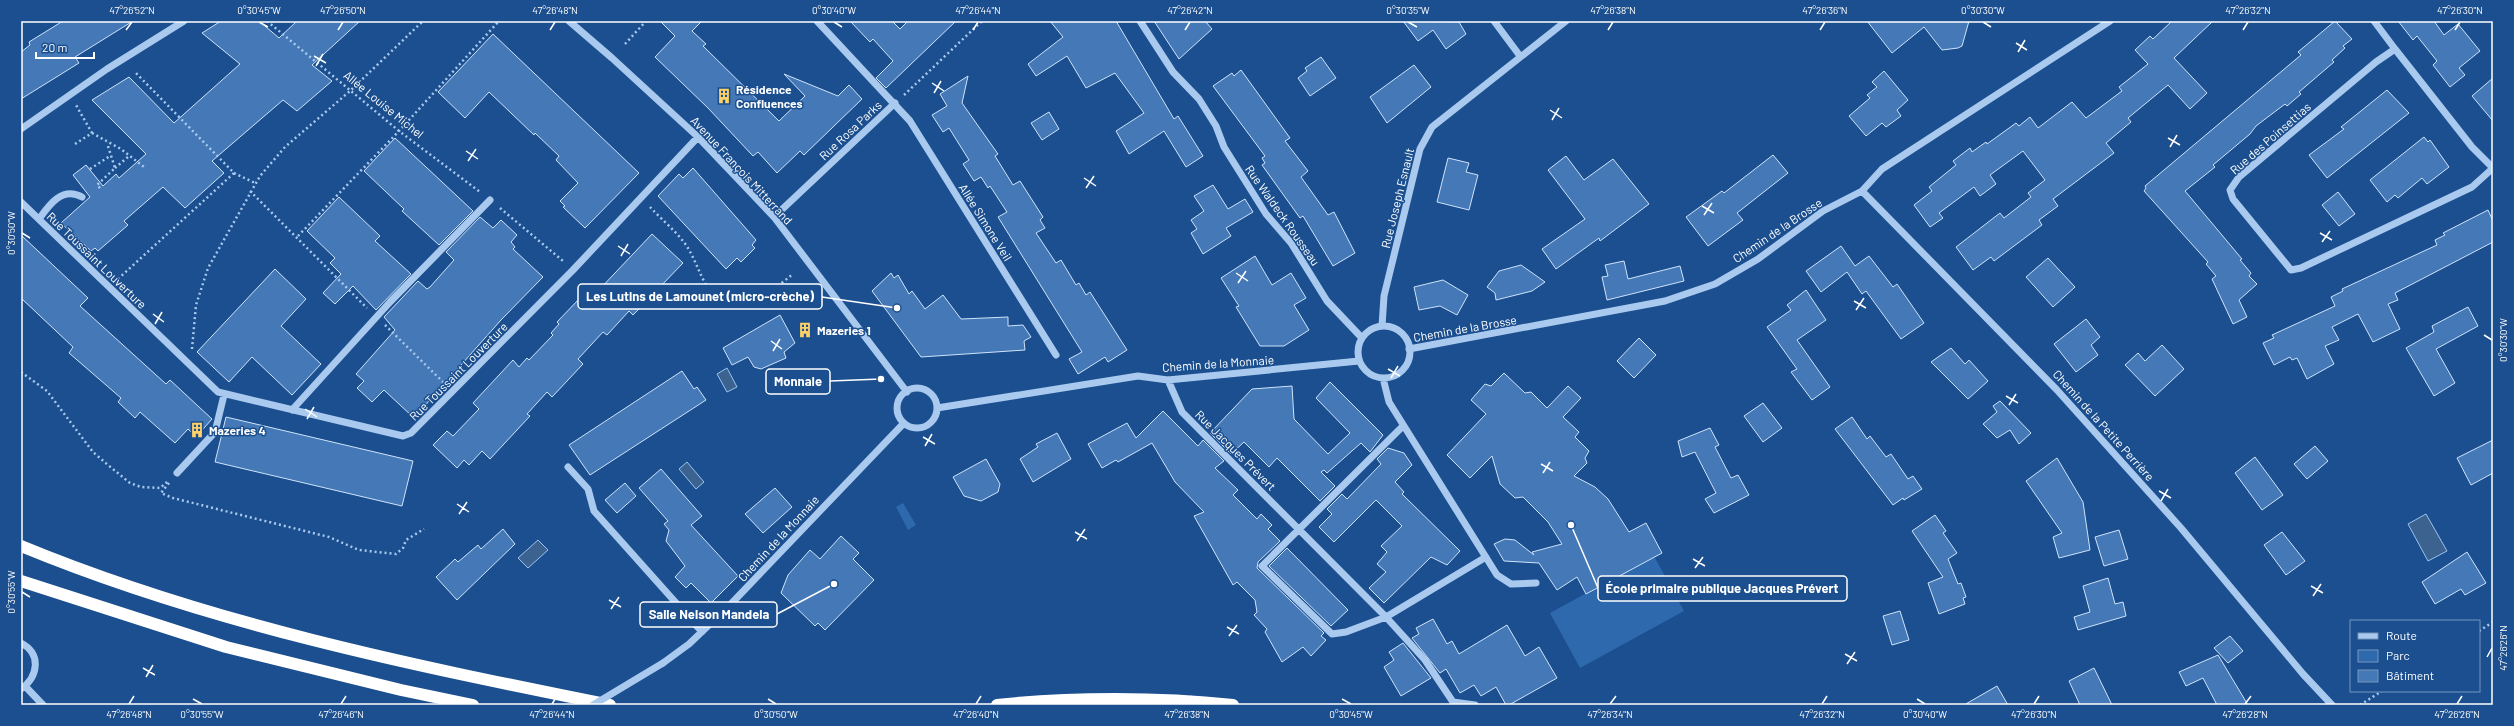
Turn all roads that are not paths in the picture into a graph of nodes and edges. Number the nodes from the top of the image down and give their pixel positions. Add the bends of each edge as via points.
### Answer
1 (184, 21) edge
2 (569, 21) edge
3 (817, 21) edge
4 (1140, 21) edge
5 (1494, 21) edge
6 (1566, 21) edge
7 (2110, 21) edge
8 (2374, 21) edge
9 (2395, 50) junction
10 (1520, 56) junction
11 (895, 103) junction
12 (21, 129) edge
13 (698, 137) junction
14 (2493, 168) edge
15 (1862, 191) junction
16 (82, 197) dead end
17 (490, 200) road end
18 (21, 202) edge
19 (774, 217) junction
20 (39, 219) junction
21 (1382, 326) junction
22 (1362, 338) junction
23 (1409, 349) junction
24 (1056, 355) dead end
25 (1359, 361) junction
26 (1383, 378) junction
27 (1168, 380) junction
28 (907, 392) junction
29 (224, 395) junction
30 (937, 408) junction
31 (292, 410) junction
32 (904, 423) junction
33 (1403, 426) junction
34 (568, 467) dead end
35 (177, 473) road end
36 (1299, 529) junction
37 (21, 546) edge
38 (1486, 557) junction
39 (21, 581) edge
40 (1536, 583) dead end
41 (1386, 617) junction
42 (702, 632) junction
43 (21, 643) edge
44 (23, 688) edge
45 (43, 705) edge
46 (473, 705) edge
47 (593, 705) edge
48 (610, 705) edge
49 (997, 705) edge
50 (1233, 705) edge
51 (1475, 705) edge
52 (2332, 705) edge

1 - 12 street via 107,69
2 - 13 street, Avenue François Mitterrand
3 - 11 street, Rue Rosa Parks
4 - 22 street, Rue Waldeck Rousseau via 1173,72 1199,99 1216,126 1224,147 1262,207 1291,243 1327,301
5 - 10 street
6 - 10 street, Rue Joseph Esnault
7 - 15 street, Chemin de la Brosse via 1882,169
8 - 9 street, Rue des Poinsettias
9 - 14 street, Rue des Poinsettias via 2472,147
9 - 14 street, Rue des Poinsettias via 2376,62 2239,177 2230,190 2232,199 2291,270 2301,268 2472,187
10 - 21 street, Rue Joseph Esnault via 1432,127 1420,149 1384,296
11 - 19 street, Rue Rosa Parks
11 - 24 street, Allée Simone Veil via 910,121
13 - 19 street, Avenue François Mitterrand
13 - 31 street, Rue Toussaint Louverture via 573,270 411,433 403,436
15 - 23 street, Chemin de la Brosse via 1823,211 1758,259 1715,284 1665,301
15 - 52 street, Chemin de la Petite Perrière via 2057,390 2182,528 2303,674
16 - 20 street via 70,193 61,196 50,203
17 - 31 street
18 - 20 street, Rue Toussaint Louverture
19 - 28 street, Avenue François Mitterrand
20 - 29 street, Rue Toussaint Louverture via 212,388
21 - 22 street via 1367,332
21 - 23 street via 1397,330 1403,335
22 - 25 street via 1358,345
23 - 26 street via 1406,366 1392,377
25 - 26 street via 1369,373
25 - 27 street, Chemin de la Monnaie
26 - 33 street via 1389,402
27 - 30 street, Chemin de la Monnaie via 1138,376
27 - 36 street, Rue Jacques Prévert via 1182,412
28 - 30 street via 918,388 929,392
28 - 32 street via 902,396 898,407
29 - 31 street, Rue Toussaint Louverture
29 - 35 street via 215,432
30 - 32 street via 933,420 922,428 909,427
32 - 42 street, Chemin de la Monnaie
33 - 36 street
33 - 38 street
34 - 42 street via 588,489 594,510
36 - 41 street, Rue Jacques Prévert
36 - 41 street via 1262,566 1332,634 1346,632
37 - 48 highway via 132,587 234,619 403,663
38 - 40 street via 1497,575 1511,584
38 - 41 street
39 - 46 highway via 226,647
41 - 51 street, Rue Jacques Prévert via 1425,660 1454,702
42 - 47 street, Chemin de la Monnaie, bridge via 663,663
43 - 44 street via 31,651 36,664 35,672
44 - 45 street
49 - 50 highway via 1156,700

